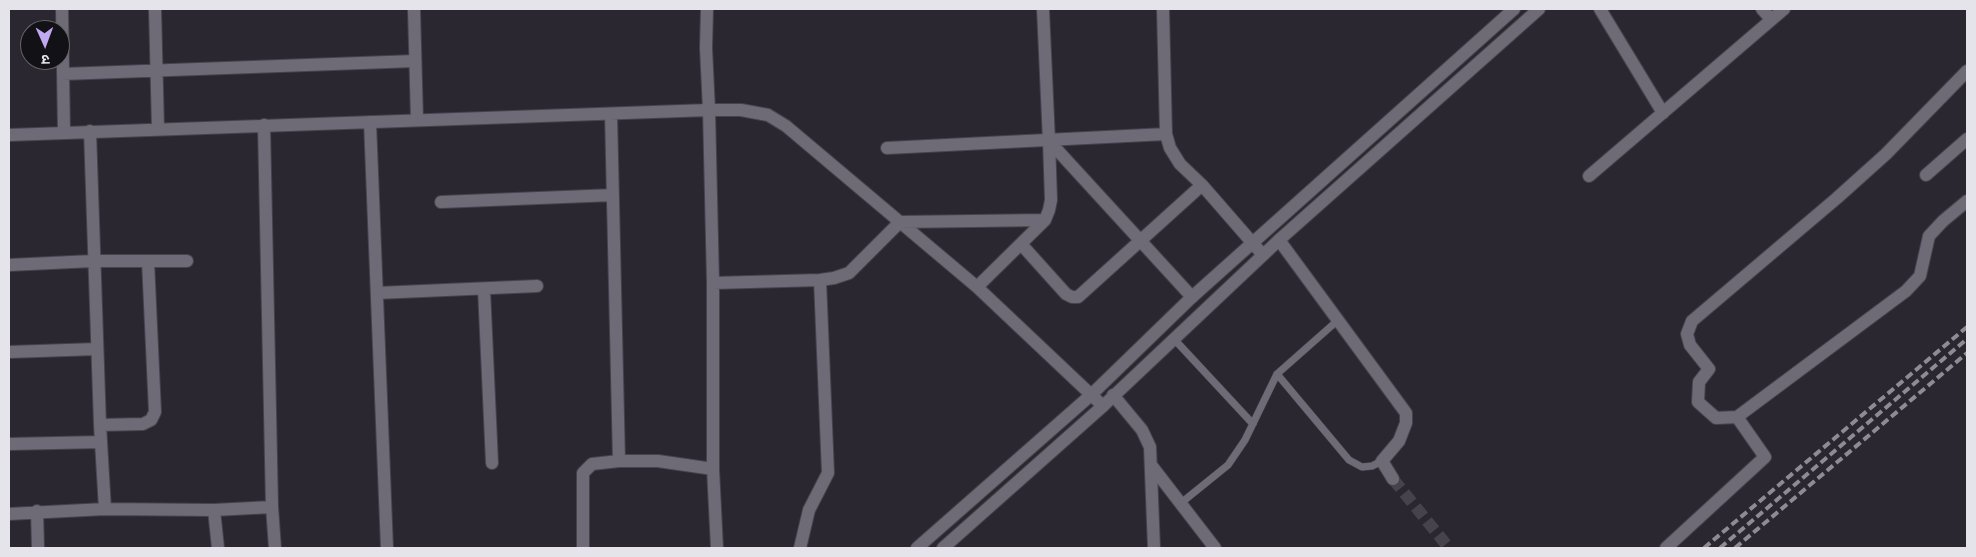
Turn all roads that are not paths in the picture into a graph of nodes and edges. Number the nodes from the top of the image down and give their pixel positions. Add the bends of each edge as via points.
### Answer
1 (62, 9) edge
2 (155, 9) edge
3 (414, 9) edge
4 (708, 9) edge
5 (1043, 9) edge
6 (1163, 9) edge
7 (1514, 9) edge
8 (1539, 9) edge
9 (1600, 9) edge
10 (1762, 9) edge
11 (1784, 9) edge
12 (1771, 19) junction
13 (415, 61) junction
14 (156, 71) junction
15 (1967, 71) edge
16 (63, 74) junction
17 (709, 110) junction
18 (1662, 113) junction
19 (611, 114) junction
20 (417, 120) junction
21 (370, 122) junction
22 (264, 125) junction
23 (158, 129) junction
24 (90, 131) junction
25 (64, 132) junction
26 (1166, 134) junction
27 (9, 135) edge
28 (1967, 139) edge
29 (1049, 141) junction
30 (887, 148) dead end
31 (1589, 176) dead end
32 (1926, 176) dead end
33 (1202, 185) junction
34 (613, 195) junction
35 (1967, 201) edge
36 (440, 202) dead end
37 (1045, 220) junction
38 (900, 222) junction
39 (1279, 240) junction
40 (1142, 241) junction
41 (1252, 243) junction
42 (1021, 244) junction
43 (1263, 255) junction
44 (93, 261) junction
45 (148, 261) junction
46 (187, 261) dead end
47 (9, 265) edge
48 (820, 280) junction
49 (713, 283) junction
50 (537, 286) dead end
51 (977, 288) junction
52 (484, 289) junction
53 (377, 293) junction
54 (1192, 297) junction
55 (1337, 321) junction
56 (1174, 339) junction
57 (97, 349) junction
58 (9, 352) edge
59 (1277, 374) junction
60 (1091, 395) junction
61 (1114, 395) junction
62 (1103, 406) junction
63 (1737, 417) junction
64 (1253, 424) junction
65 (100, 425) junction
66 (101, 442) junction
67 (9, 444) edge
68 (620, 461) junction
69 (1382, 461) junction
70 (492, 463) dead end
71 (1151, 465) junction
72 (713, 469) junction
73 (1393, 479) tunnel mouth
74 (1181, 503) junction
75 (272, 506) junction
76 (105, 509) junction
77 (214, 510) junction
78 (37, 511) junction
79 (9, 514) edge
80 (38, 548) edge
81 (218, 548) edge
82 (275, 548) edge
83 (387, 548) edge
84 (583, 548) edge
85 (717, 548) edge
86 (800, 548) edge
87 (917, 548) edge
88 (943, 548) edge
89 (1154, 548) edge
90 (1215, 548) edge
91 (1666, 548) edge

1 - 16 street
2 - 14 street
3 - 13 street
4 - 17 street
5 - 29 street
6 - 26 street
7 - 41 street
8 - 39 street
9 - 18 street
10 - 12 street
11 - 12 street
12 - 18 street
13 - 14 street
13 - 20 street
14 - 16 street
14 - 23 street
15 - 63 street via 1886,154 1692,320 1687,334 1690,345 1709,369 1700,382 1698,402 1716,418
16 - 25 street
17 - 19 street
17 - 38 street via 741,110 768,115 786,126
17 - 49 street
18 - 31 street
19 - 20 street
19 - 34 street
20 - 21 street
21 - 22 street
21 - 53 street
22 - 23 street
22 - 75 street
23 - 24 street
24 - 25 street
24 - 44 street
25 - 27 street
26 - 29 street
26 - 33 street via 1180,164
28 - 32 street
29 - 30 street
29 - 37 street via 1051,200
29 - 40 street
33 - 40 street
33 - 41 street
34 - 36 street
34 - 68 street
35 - 63 street via 1929,236 1920,276 1906,291
37 - 38 street
37 - 42 street
38 - 48 street via 849,273
38 - 51 street
39 - 43 street
39 - 55 street
40 - 42 street via 1078,297 1066,294
40 - 54 street
41 - 43 street
41 - 54 street
42 - 51 street
43 - 56 street
44 - 45 street
44 - 47 street
44 - 57 street
45 - 46 street
45 - 65 street via 155,412 151,420 143,424
48 - 49 street
48 - 86 street via 828,474 809,510
49 - 72 street
50 - 52 street
51 - 60 street
52 - 53 street
52 - 70 street
53 - 83 street
54 - 60 street
55 - 59 lane
55 - 69 street via 1406,413 1399,441
56 - 61 street
56 - 64 lane
57 - 58 street
57 - 65 street
59 - 64 lane
59 - 69 lane via 1349,460 1362,467
60 - 62 street
60 - 87 street
61 - 62 street
61 - 71 street via 1142,430 1150,447
62 - 88 street
63 - 91 street via 1764,457
64 - 74 lane via 1228,465
65 - 66 street
66 - 67 street
66 - 76 street
68 - 72 street via 658,461
68 - 84 street via 592,464 583,473
69 - 73 street
71 - 74 street
71 - 89 street
72 - 85 street
74 - 90 street
75 - 77 street
75 - 82 street
76 - 77 street
76 - 78 street
77 - 81 street
78 - 79 street
78 - 80 street

